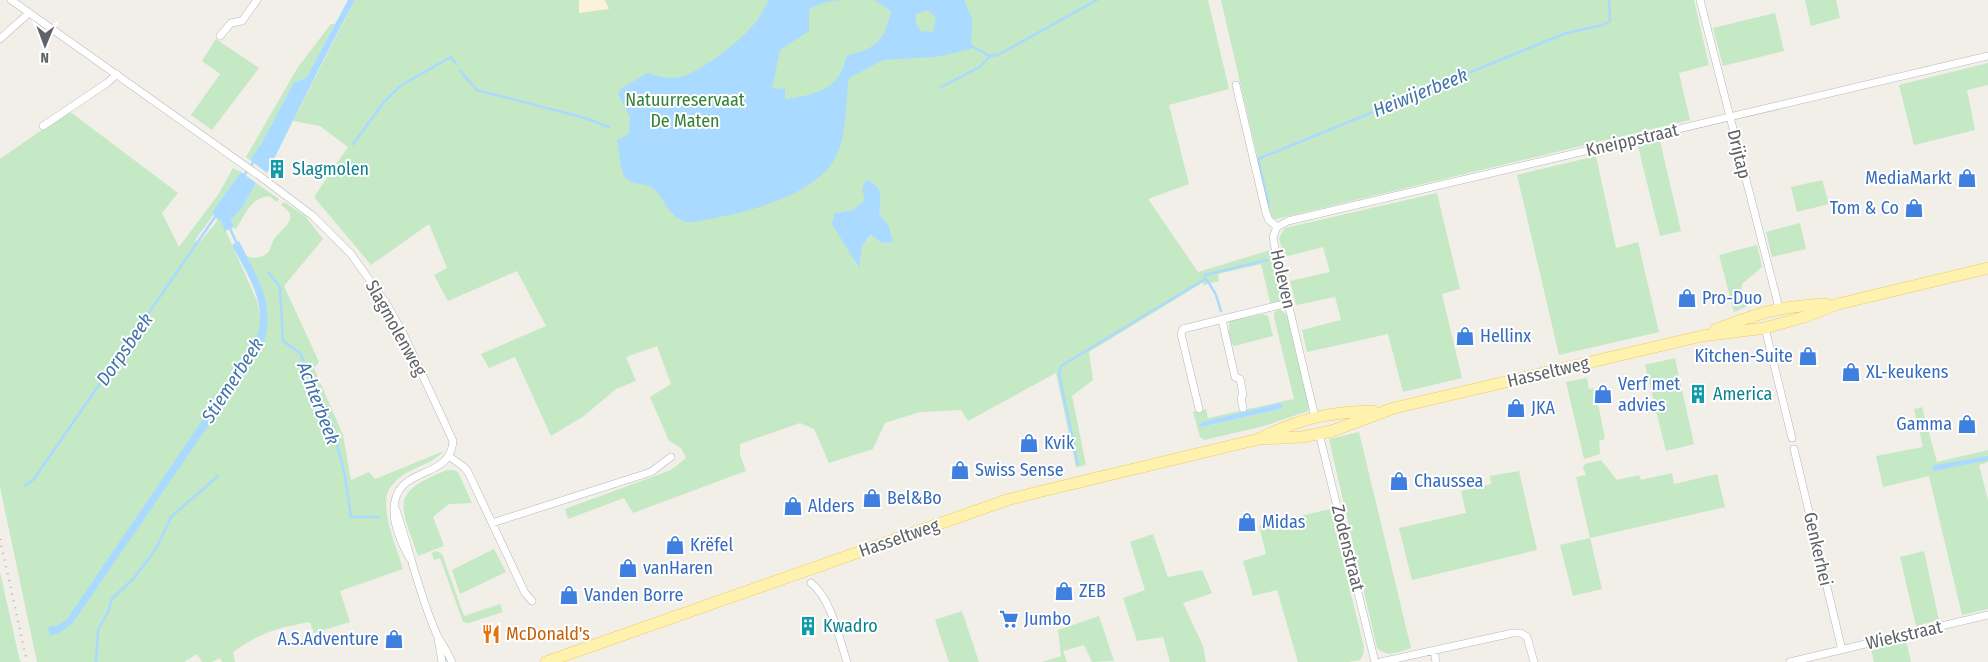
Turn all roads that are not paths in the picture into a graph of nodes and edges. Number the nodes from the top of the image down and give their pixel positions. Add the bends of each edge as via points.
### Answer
1 (11, 0) edge
2 (257, 0) edge
3 (1700, 0) edge
4 (29, 13) junction
5 (220, 36) dead end
6 (0, 39) edge
7 (1988, 56) edge
8 (117, 74) junction
9 (1236, 86) dead end
10 (1729, 116) junction
11 (43, 126) dead end
12 (1277, 228) junction
13 (1988, 268) edge
14 (1288, 303) junction
15 (1838, 304) junction
16 (1780, 308) junction
17 (1759, 313) junction
18 (1222, 320) junction
19 (1784, 323) junction
20 (1765, 328) junction
21 (1702, 336) junction
22 (1243, 408) dead end
23 (1394, 408) junction
24 (1199, 410) dead end
25 (1315, 417) junction
26 (1319, 433) junction
27 (1792, 438) dead end
28 (1259, 439) junction
29 (1794, 449) dead end
30 (450, 457) junction
31 (671, 457) dead end
32 (492, 523) junction
33 (811, 583) dead end
34 (532, 601) dead end
35 (1988, 615) edge
36 (437, 634) junction
37 (1842, 650) junction
38 (1434, 651) junction
39 (442, 662) edge
40 (452, 662) edge
41 (546, 662) edge
42 (847, 662) edge
43 (1375, 662) edge
44 (1382, 662) edge
45 (1436, 662) edge
46 (1534, 662) edge
47 (1790, 662) edge

1 - 4 street, Slagmolenweg
2 - 5 street via 242,21 229,21
3 - 10 street, Drijtap
4 - 6 street
4 - 8 street, Slagmolenweg
7 - 10 street, Kneippstraat
8 - 11 street
8 - 30 street, Slagmolenweg via 313,216 351,254 402,331 450,433 453,442
9 - 12 street, Holeven via 1266,213
10 - 12 street, Kneippstraat via 1288,222
10 - 16 street, Drijtap
12 - 14 street, Holeven via 1274,248
13 - 15 main road, Hasseltweg
14 - 18 street
14 - 25 street, Holeven
15 - 16 main road, Hasseltweg
15 - 19 main road, Hasseltweg
16 - 17 main road, Hasseltweg
16 - 19 main road via 1787,314
17 - 20 main road via 1758,322
17 - 21 main road, Hasseltweg
18 - 22 street via 1235,377 1240,379
18 - 24 street via 1183,329 1181,334
19 - 20 main road, Hasseltweg
20 - 21 main road, Hasseltweg
20 - 27 street
21 - 23 main road, Hasseltweg
23 - 25 main road, Hasseltweg via 1334,412
23 - 26 main road, Hasseltweg
25 - 26 main road via 1310,421 1310,427
25 - 28 main road, Hasseltweg
26 - 28 main road, Hasseltweg
26 - 43 street, Zodenstraat
28 - 41 main road, Hasseltweg via 1008,500
29 - 37 street, Genkerhei
30 - 32 street via 468,472
30 - 36 street via 408,481 398,491 394,503 398,536 411,560
31 - 32 street via 651,472
32 - 34 street via 524,593
33 - 42 street via 826,601
35 - 37 street, Wiekstraat
36 - 39 street
36 - 40 street
37 - 47 street, Wiekstraat
38 - 44 street
38 - 45 street
38 - 46 street via 1513,632 1527,637

